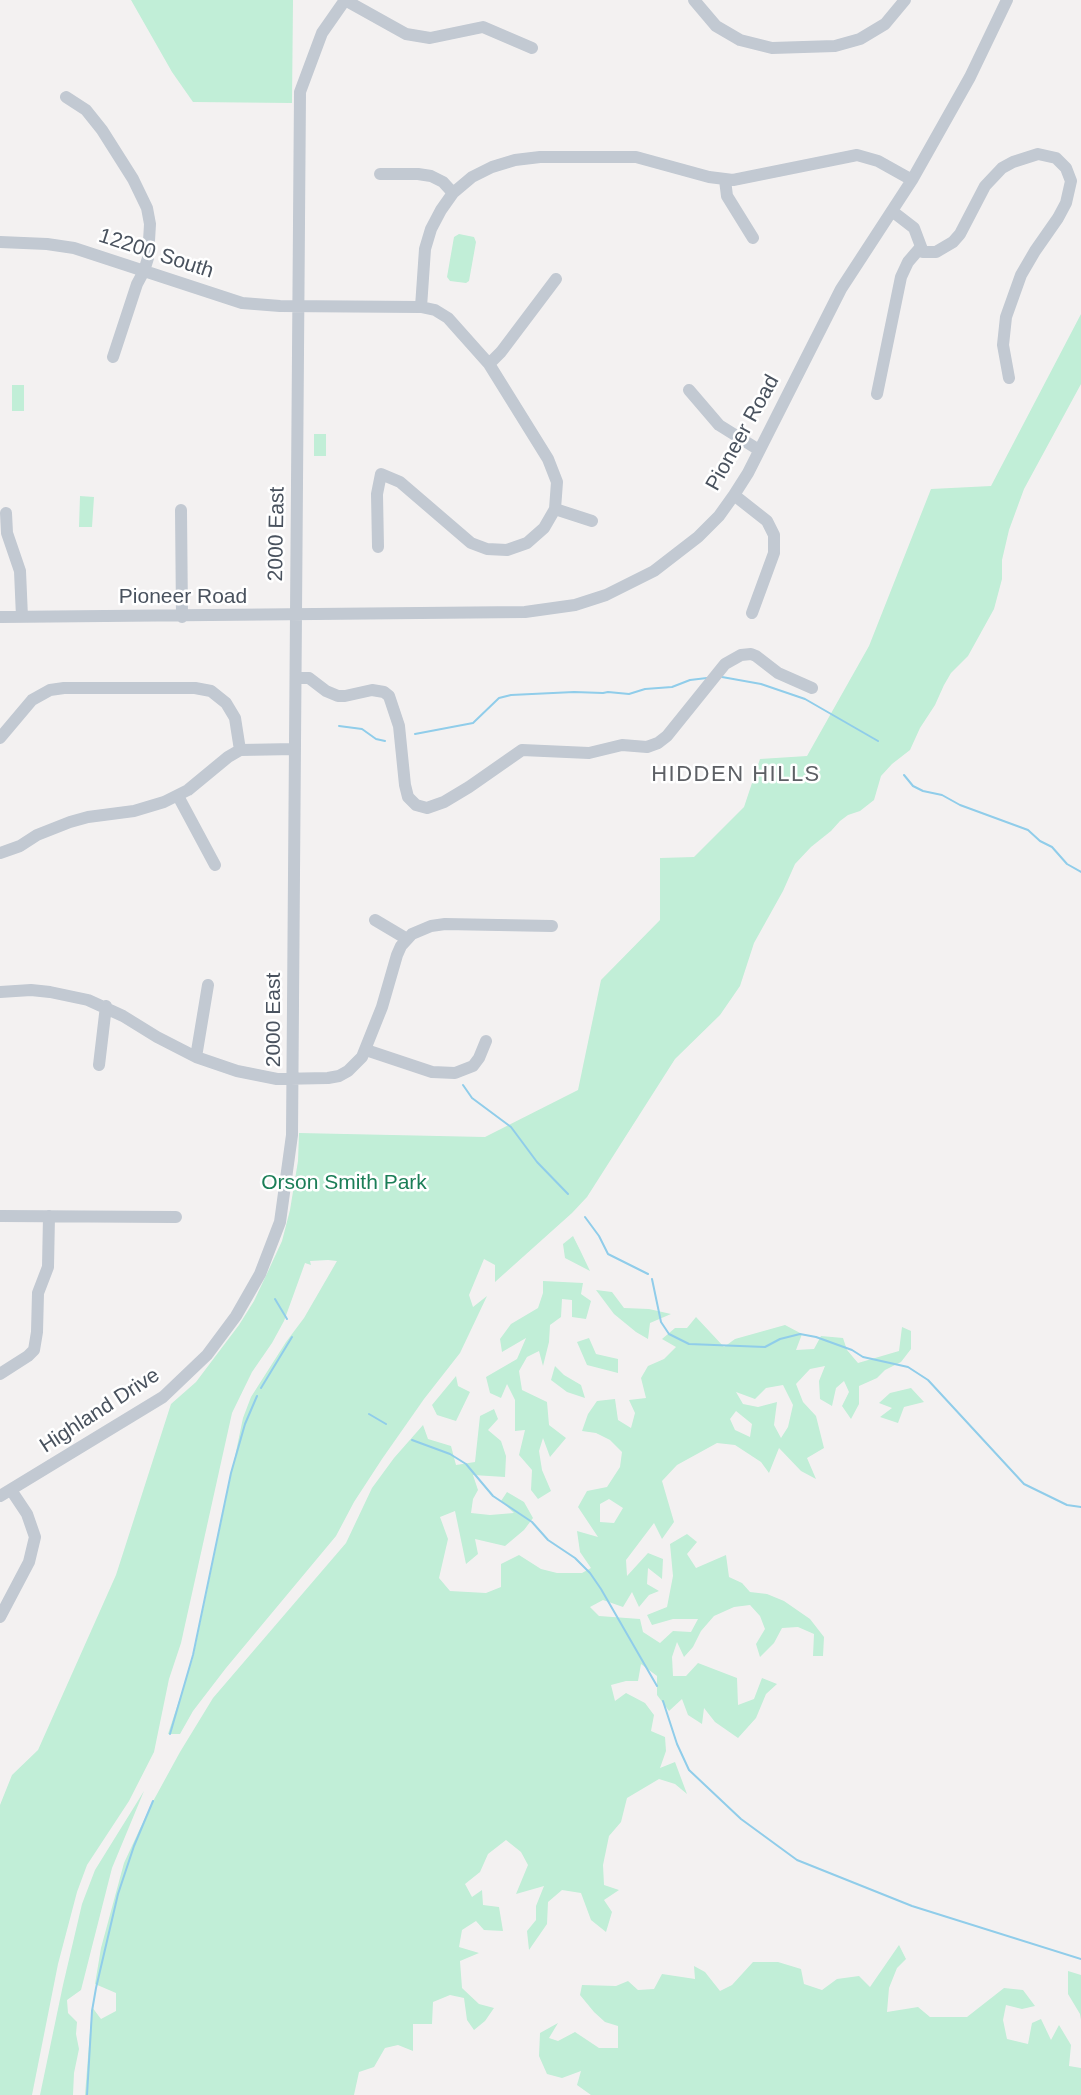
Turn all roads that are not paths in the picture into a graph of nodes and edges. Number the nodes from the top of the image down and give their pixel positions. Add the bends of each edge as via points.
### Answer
1 (345, 0) edge
2 (694, 0) edge
3 (905, 0) edge
4 (1007, 0) edge
5 (532, 48) dead end
6 (66, 97) dead end
7 (380, 174) dead end
8 (725, 180) junction
9 (912, 180) junction
10 (453, 193) junction
11 (892, 211) junction
12 (753, 238) dead end
13 (0, 242) edge
14 (920, 248) junction
15 (144, 271) junction
16 (556, 279) dead end
17 (298, 306) junction
18 (421, 307) junction
19 (113, 357) dead end
20 (489, 364) junction
21 (1009, 378) dead end
22 (689, 390) dead end
23 (877, 394) dead end
24 (759, 450) junction
25 (734, 495) junction
26 (555, 509) junction
27 (181, 510) dead end
28 (6, 513) dead end
29 (592, 521) dead end
30 (378, 547) dead end
31 (752, 613) dead end
32 (296, 616) junction
33 (0, 617) edge
34 (22, 617) junction
35 (182, 617) junction
36 (296, 678) junction
37 (812, 688) dead end
38 (0, 738) edge
39 (295, 749) junction
40 (240, 750) junction
41 (178, 795) junction
42 (0, 853) edge
43 (215, 865) dead end
44 (375, 921) dead end
45 (552, 926) dead end
46 (407, 939) junction
47 (208, 985) dead end
48 (0, 992) edge
49 (106, 1006) junction
50 (486, 1041) dead end
51 (366, 1050) junction
52 (196, 1058) junction
53 (99, 1065) dead end
54 (293, 1078) junction
55 (0, 1216) edge
56 (49, 1216) junction
57 (176, 1216) dead end
58 (0, 1374) edge
59 (5, 1493) edge
60 (0, 1617) edge

1 - 5 street via 406,34 430,38 483,27
1 - 17 street, 2000 East via 322,33 300,92
2 - 3 street via 716,26 740,40 772,48 836,46 860,39 885,24
4 - 9 street, Pioneer Road via 970,77
6 - 15 street via 94,119 142,195 150,224
7 - 10 street via 431,176
8 - 9 street via 857,155 878,161
8 - 10 street via 636,158 527,158 482,171
8 - 12 street via 727,196
9 - 11 street, Pioneer Road
10 - 18 street via 427,239
11 - 14 street via 914,228
11 - 24 street, Pioneer Road via 841,289
13 - 15 street, 12200 South via 74,248
14 - 21 street via 927,253 936,252 953,242 985,186 1013,162 1044,154 1056,158 1066,168 1071,181 1066,203 1021,275 1006,317 1003,345
14 - 23 street via 901,277
15 - 17 street, 12200 South via 242,303
15 - 19 street
16 - 20 street
17 - 18 street, 12200 South
17 - 32 street, 2000 East
18 - 20 street via 448,318
20 - 26 street via 552,465 558,491
22 - 24 street via 719,425
24 - 25 street, Pioneer Road
25 - 31 street via 767,520 774,534 774,553
25 - 32 street, Pioneer Road via 719,516 673,558 638,580 575,605 525,612
26 - 29 street
26 - 30 street via 544,528 527,543 507,550 487,549 471,543 400,482 381,474 377,494
27 - 35 street
28 - 34 street via 7,533 20,571
32 - 35 street, Pioneer Road
32 - 36 street, 2000 East
33 - 34 street, Pioneer Road
34 - 35 street, Pioneer Road
36 - 37 street via 309,678 338,696 372,690 389,696 399,726 408,797 427,808 469,788 522,750 589,753 622,745 653,746 667,736 735,657 751,654 778,673
36 - 39 street, 2000 East
38 - 40 street via 32,700 50,690 195,688 211,691 226,703 234,718
39 - 40 street
39 - 54 street, 2000 East
40 - 41 street
41 - 42 street via 134,812 70,822
41 - 43 street
44 - 46 street
45 - 46 street via 438,924
46 - 51 street via 397,955
47 - 52 street
48 - 49 street via 50,992
49 - 52 street
49 - 53 street
50 - 51 street via 473,1066 455,1073 432,1072
51 - 54 street via 356,1064 339,1076
52 - 54 street via 258,1076
54 - 59 street, Highland Drive via 292,1135 280,1222 260,1274 236,1316 207,1355 163,1397
55 - 56 street
56 - 57 street
56 - 58 street via 48,1267 38,1293 34,1350
59 - 60 street via 27,1514 35,1537 29,1562

